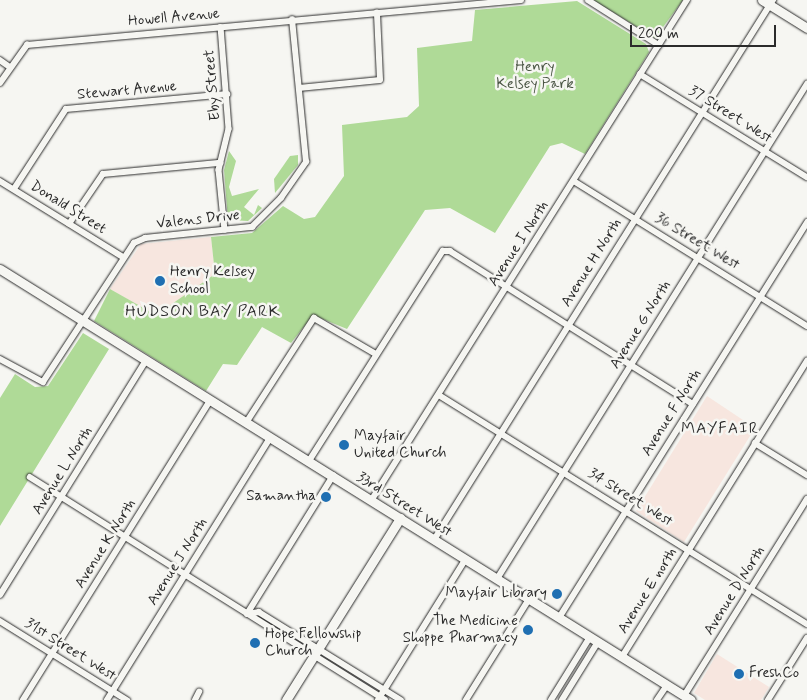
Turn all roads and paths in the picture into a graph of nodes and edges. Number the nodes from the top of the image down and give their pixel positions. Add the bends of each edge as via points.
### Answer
1 (521, 0) edge
2 (588, 0) edge
3 (687, 0) edge
4 (769, 2) edge
5 (377, 13) junction
6 (292, 20) junction
7 (221, 27) junction
8 (807, 28) edge
9 (659, 45) junction
10 (0, 60) edge
11 (10, 67) junction
12 (640, 74) junction
13 (0, 83) edge
14 (807, 84) edge
15 (299, 88) junction
16 (227, 94) junction
17 (702, 112) junction
18 (765, 151) junction
19 (220, 163) junction
20 (807, 177) edge
21 (0, 181) edge
22 (574, 181) junction
23 (14, 189) junction
24 (635, 219) junction
25 (807, 222) edge
26 (69, 224) junction
27 (224, 230) junction
28 (122, 257) junction
29 (698, 258) junction
30 (0, 269) edge
31 (506, 286) junction
32 (760, 296) junction
33 (84, 322) junction
34 (568, 326) junction
35 (807, 326) edge
36 (376, 354) junction
37 (0, 359) edge
38 (146, 360) junction
39 (807, 360) edge
40 (630, 365) junction
41 (439, 395) junction
42 (210, 400) junction
43 (693, 404) junction
44 (246, 423) junction
45 (501, 433) junction
46 (270, 438) junction
47 (756, 442) junction
48 (309, 461) junction
49 (563, 472) junction
50 (807, 475) edge
51 (333, 476) junction
52 (30, 477) dead end
53 (62, 497) junction
54 (807, 500) edge
55 (371, 501) junction
56 (626, 511) junction
57 (400, 518) junction
58 (125, 537) junction
59 (434, 540) junction
60 (689, 549) junction
61 (465, 560) junction
62 (186, 575) junction
63 (497, 579) junction
64 (752, 589) junction
65 (0, 595) edge
66 (529, 599) junction
67 (247, 614) junction
68 (559, 618) junction
69 (0, 621) edge
70 (807, 624) edge
71 (807, 638) edge
72 (594, 640) junction
73 (316, 652) junction
74 (52, 653) junction
75 (622, 657) junction
76 (667, 685) junction
77 (384, 690) junction
78 (113, 691) junction
79 (199, 692) dead end
80 (688, 698) edge
81 (381, 699) edge
82 (23, 700) edge
83 (107, 700) edge
84 (127, 700) edge
85 (195, 700) edge
86 (286, 700) edge
87 (401, 700) edge
88 (466, 700) edge
89 (551, 700) edge
90 (562, 700) edge
91 (657, 700) edge
92 (768, 700) edge

1 - 5 street, Howell Avenue
2 - 9 street
3 - 9 street, Avenue I North
4 - 8 main road
4 - 17 street, Avenue H North
5 - 6 street, Howell Avenue
5 - 15 street via 380,80
6 - 7 street, Howell Avenue
6 - 15 street, Valens Drive
7 - 11 street, Howell Avenue via 27,44
7 - 16 street, Eby Street
9 - 12 street, Avenue I North
10 - 11 street
11 - 13 street, Howell Avenue
12 - 17 street, 37 Street West
12 - 22 street, Avenue I North
14 - 18 street, Avenue G North
15 - 27 street, Valens Drive via 304,170 256,225
16 - 19 street, Eby Street via 230,129
16 - 23 street, Stewart Avenue via 66,110
17 - 18 street, 37 Street West
17 - 24 street, Avenue H North
18 - 20 street, 37 Street West
18 - 29 street, Avenue G North
19 - 26 street via 103,174
19 - 27 street, Eby Street
21 - 23 street, Donald Street
22 - 24 street, 36 Street West
22 - 31 street, Avenue I North
23 - 26 street, Donald Street
24 - 29 street, 36 Street West
24 - 34 street, Avenue H North
25 - 32 street, Avenue F North
26 - 28 street, Donald Street
27 - 28 street, Valens Drive via 145,238
28 - 33 street, Valens Drive
29 - 32 street, 36 Street West
29 - 40 street, Avenue G North
30 - 33 main road, 33rd Street West
31 - 34 street
31 - 36 street via 450,251 440,254
31 - 41 street, Avenue I North
32 - 35 street, 36 Street West
32 - 43 street, Avenue F North
33 - 37 street, Valens Drive via 43,382
33 - 38 main road, 33rd Street West
34 - 40 street
34 - 45 street, Avenue H North
36 - 44 street via 314,318
36 - 48 street
38 - 42 main road, 33rd Street West
38 - 53 street, Avenue L North
39 - 47 street, Avenue E north
40 - 43 street
40 - 49 street, Avenue G North
41 - 45 street, 34 Street West
41 - 55 street, Avenue I North
42 - 44 main road, 33rd Street West
42 - 58 street, Avenue K North
43 - 56 street, Avenue F North
44 - 46 main road, 33rd Street West
45 - 49 street, 34 Street West
45 - 59 street, Avenue H North
46 - 48 main road, 33rd Street West
46 - 62 street, Avenue J North
47 - 50 street
47 - 60 street, Avenue E north
48 - 51 main road, 33rd Street West
49 - 56 street, 34 Street West
49 - 63 street, Avenue G North
51 - 55 main road, 33rd Street West
51 - 67 street
52 - 53 street
53 - 58 street
53 - 65 street, Avenue L North
54 - 64 street, Avenue D North
55 - 57 main road, 33rd Street West
56 - 60 street, 34 Street West
56 - 68 street, Avenue F North
57 - 59 main road, 33rd Street West
57 - 73 main road
58 - 62 street
58 - 74 street, Avenue K North
59 - 61 main road, 33rd Street West
60 - 64 street, 34 Street West
60 - 75 street, Avenue E north
61 - 63 main road, 33rd Street West
61 - 77 street
62 - 67 street
62 - 78 street, Avenue J North
63 - 66 main road, 33rd Street West
64 - 70 street, 34 Street West
64 - 80 street, Avenue D North
66 - 68 main road, 33rd Street West
66 - 88 street
67 - 73 street via 259,612
68 - 72 main road, 33rd Street West
69 - 74 street, 31st Street West
71 - 92 street
72 - 75 main road, 33rd Street West
72 - 89 street
72 - 90 street
73 - 77 street
73 - 81 street
73 - 86 main road
74 - 78 street, 31st Street West
74 - 82 street, Avenue K North
75 - 76 main road, 33rd Street West
76 - 80 main road, 33rd Street West
76 - 91 street
77 - 81 street
77 - 87 street
78 - 83 street, Avenue J North
78 - 84 street, 31st Street West
79 - 85 street

